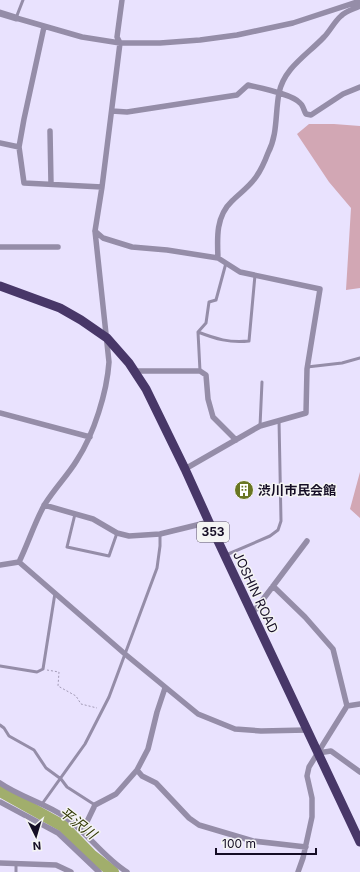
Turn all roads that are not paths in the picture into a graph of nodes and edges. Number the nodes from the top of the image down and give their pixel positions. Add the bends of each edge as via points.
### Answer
1 (23, 0) edge
2 (122, 0) edge
3 (360, 1) edge
4 (360, 6) edge
5 (0, 13) edge
6 (16, 18) junction
7 (44, 27) junction
8 (120, 43) junction
9 (360, 87) edge
10 (279, 93) junction
11 (112, 111) junction
12 (50, 131) dead end
13 (0, 143) edge
14 (20, 147) junction
15 (51, 184) junction
16 (102, 187) junction
17 (95, 231) junction
18 (0, 247) edge
19 (58, 247) dead end
20 (218, 258) junction
21 (226, 263) junction
22 (255, 275) junction
23 (0, 286) edge
24 (198, 332) junction
25 (107, 338) junction
26 (360, 358) edge
27 (308, 367) junction
28 (135, 371) junction
29 (200, 371) junction
30 (262, 382) dead end
31 (0, 413) edge
32 (279, 420) junction
33 (260, 426) junction
34 (90, 437) junction
35 (236, 440) junction
36 (185, 469) junction
37 (44, 505) junction
38 (76, 514) junction
39 (209, 522) junction
40 (117, 532) junction
41 (160, 534) junction
42 (307, 541) dead end
43 (225, 556) junction
44 (20, 562) junction
45 (0, 565) edge
46 (273, 586) junction
47 (56, 593) junction
48 (252, 614) junction
49 (125, 654) junction
50 (0, 666) edge
51 (164, 688) junction
52 (360, 704) edge
53 (347, 706) junction
54 (0, 725) edge
55 (307, 730) junction
56 (318, 753) junction
57 (137, 770) junction
58 (360, 772) edge
59 (61, 779) junction
60 (0, 783) edge
61 (0, 802) edge
62 (42, 804) junction
63 (95, 805) junction
64 (82, 832) junction
65 (360, 842) edge
66 (306, 847) junction
67 (0, 863) edge
68 (16, 863) junction
69 (16, 872) edge
70 (71, 872) edge
71 (99, 872) edge
72 (127, 872) edge
73 (298, 872) edge

1 - 6 lane
2 - 8 street via 117,37
3 - 8 street via 293,23 237,35 176,42
4 - 10 street via 341,16 326,36 300,58 284,80
5 - 6 street
6 - 7 street
7 - 8 street
7 - 14 street
8 - 11 street
9 - 10 street via 343,94 311,115 306,114 300,103
10 - 11 street via 248,85 237,95 128,112
10 - 20 street via 276,130 271,149 257,176 224,211 217,238
11 - 16 street
12 - 15 street
13 - 14 street
14 - 15 street via 24,183
15 - 16 street
16 - 17 street
17 - 20 street via 103,238 132,248 167,250
17 - 25 street
18 - 19 street
20 - 21 street
21 - 22 street via 240,272
21 - 24 lane via 216,300 209,302 206,322
22 - 24 lane via 249,341 236,343 218,340
22 - 27 street via 320,289
23 - 25 highway, JOSHIN ROAD / 353 via 60,308
24 - 29 lane
25 - 28 highway, JOSHIN ROAD / 353
25 - 34 street via 108,380
26 - 27 lane
27 - 32 street via 306,413
28 - 29 street
28 - 36 highway, JOSHIN ROAD / 353
29 - 35 street via 206,374 208,399 213,417
30 - 33 lane
31 - 34 street
32 - 33 street
32 - 43 lane via 281,522 278,530
33 - 35 street
34 - 37 street via 77,460
35 - 36 street
36 - 39 highway, JOSHIN ROAD / 353
37 - 38 street
37 - 44 street
38 - 40 street via 94,519
38 - 40 lane via 67,547 109,556
39 - 41 street
39 - 43 highway, JOSHIN ROAD / 353
40 - 41 street via 129,536
41 - 49 lane via 157,568
42 - 46 street
43 - 48 highway, JOSHIN ROAD / 353
44 - 45 street
44 - 47 street
46 - 48 street
46 - 53 street via 305,616 333,649
47 - 49 street
47 - 50 lane via 43,669 37,672
48 - 55 highway, JOSHIN ROAD / 353
49 - 51 street
49 - 59 lane via 103,709 85,744
51 - 55 street via 198,714 235,729
51 - 57 street via 148,749
52 - 53 street
53 - 56 street
54 - 59 lane via 9,736 34,750 46,768
55 - 56 highway, JOSHIN ROAD / 353
56 - 58 street via 331,751
56 - 65 highway, JOSHIN ROAD / 353
56 - 66 street via 309,767 307,776 312,798 312,817
57 - 63 street via 116,794
57 - 66 street via 142,776 156,783 199,825 253,841
59 - 62 lane
59 - 63 lane via 67,787
60 - 62 street
61 - 71 street via 58,833
62 - 64 street via 66,817
63 - 64 street
64 - 72 street via 109,859
66 - 73 street
67 - 68 street
68 - 69 lane
68 - 70 street via 56,865

